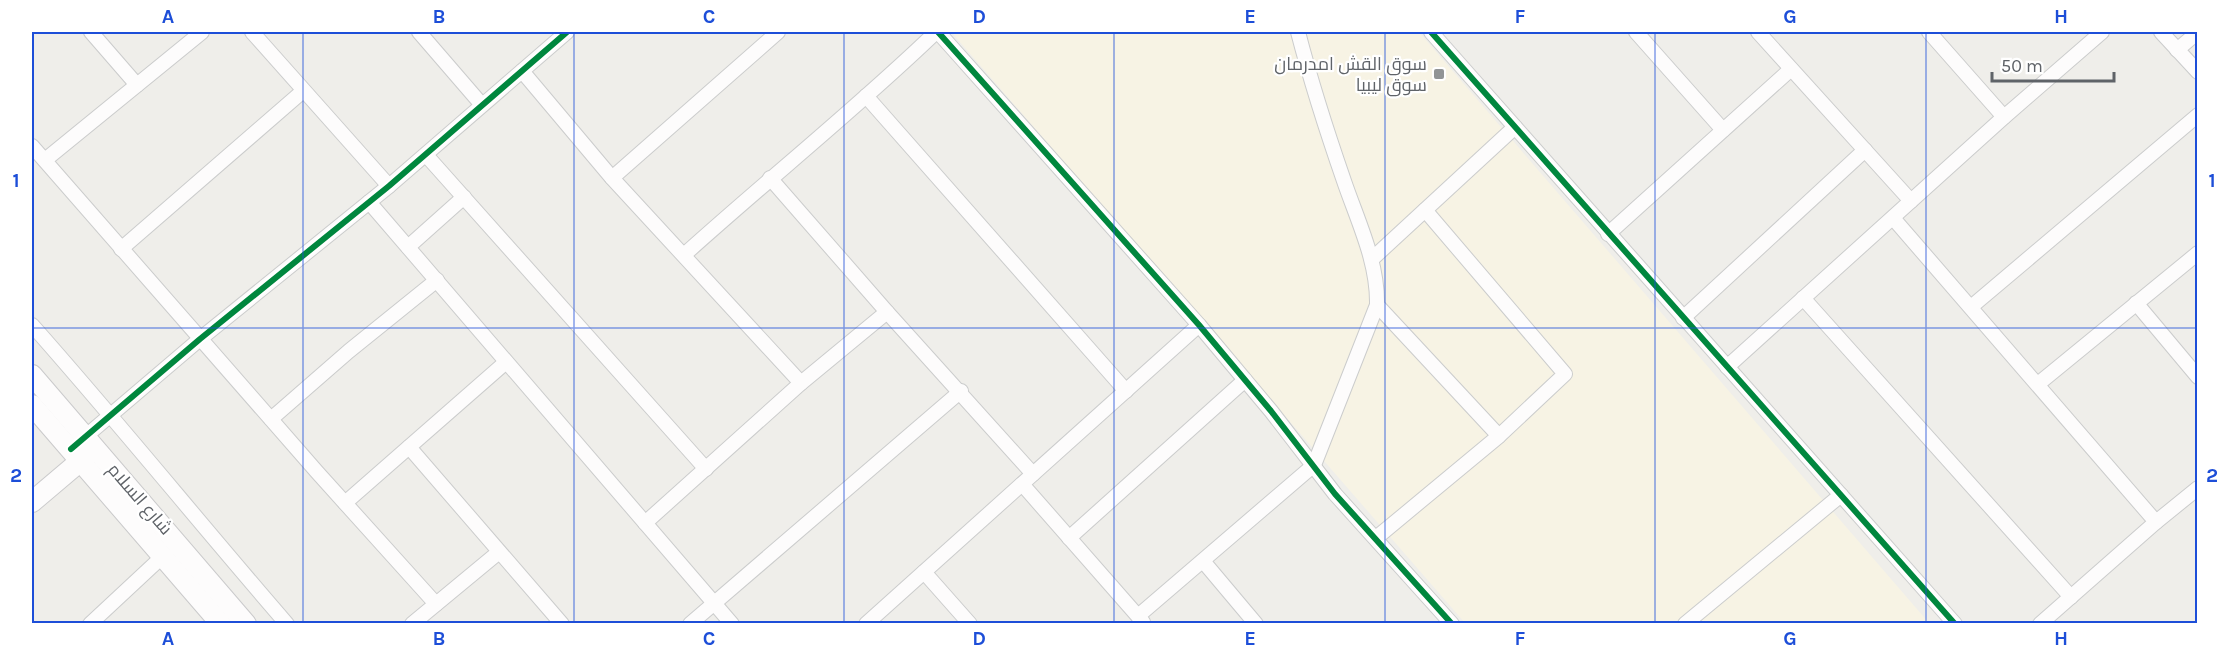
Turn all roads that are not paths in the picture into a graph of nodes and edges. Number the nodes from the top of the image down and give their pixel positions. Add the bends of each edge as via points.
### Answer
1 (91, 32) edge
2 (202, 32) edge
3 (252, 32) edge
4 (419, 32) edge
5 (567, 32) edge
6 (778, 32) edge
7 (937, 32) edge
8 (1298, 32) edge
9 (1431, 32) edge
10 (1636, 32) edge
11 (1758, 32) edge
12 (1929, 32) edge
13 (2102, 32) edge
14 (2161, 32) edge
15 (2198, 32) edge
16 (2177, 50) junction
17 (1791, 69) junction
18 (522, 71) junction
19 (2198, 72) edge
20 (137, 85) junction
21 (303, 91) junction
22 (866, 96) junction
23 (482, 105) junction
24 (2198, 115) edge
25 (2004, 117) junction
26 (1515, 127) junction
27 (1723, 130) junction
28 (32, 146) edge
29 (1864, 150) junction
30 (426, 155) junction
31 (45, 160) junction
32 (612, 178) junction
33 (770, 178) junction
34 (389, 186) junction
35 (464, 197) junction
36 (1911, 201) junction
37 (369, 202) junction
38 (1425, 210) junction
39 (1893, 218) junction
40 (1608, 234) junction
41 (408, 247) junction
42 (121, 249) junction
43 (2198, 253) edge
44 (684, 255) junction
45 (1372, 259) junction
46 (437, 280) junction
47 (1803, 298) junction
48 (2136, 303) junction
49 (1377, 305) junction
50 (1971, 308) junction
51 (887, 312) junction
52 (1683, 318) junction
53 (32, 325) edge
54 (1199, 326) junction
55 (200, 339) junction
56 (506, 362) junction
57 (1727, 367) junction
58 (32, 375) edge
59 (2198, 377) edge
60 (1245, 380) junction
61 (801, 383) junction
62 (2038, 384) junction
63 (1126, 391) junction
64 (961, 392) junction
65 (32, 405) edge
66 (112, 415) junction
67 (271, 419) junction
68 (1499, 436) junction
69 (409, 447) junction
70 (83, 449) junction
71 (1314, 465) junction
72 (706, 469) junction
73 (1034, 474) junction
74 (1022, 484) junction
75 (2198, 488) edge
76 (1840, 495) junction
77 (32, 502) edge
78 (345, 503) junction
79 (2156, 522) junction
80 (645, 523) junction
81 (1069, 538) junction
82 (1376, 538) junction
83 (499, 552) junction
84 (163, 556) junction
85 (1203, 561) junction
86 (924, 572) junction
87 (2071, 597) junction
88 (715, 603) junction
89 (436, 604) junction
90 (1141, 620) edge
91 (90, 624) edge
92 (221, 624) edge
93 (246, 624) edge
94 (287, 624) edge
95 (412, 624) edge
96 (562, 624) edge
97 (690, 624) edge
98 (732, 624) edge
99 (866, 624) edge
100 (970, 624) edge
101 (1256, 624) edge
102 (1452, 624) edge
103 (1685, 624) edge
104 (1955, 624) edge
105 (2040, 624) edge

1 - 20 street
2 - 20 street
3 - 21 street
4 - 23 street
5 - 18 street
6 - 32 street
7 - 22 street
7 - 54 street
8 - 45 street
9 - 26 street
10 - 27 street
11 - 17 street
12 - 25 street
13 - 25 street
14 - 16 street
15 - 16 street
16 - 19 street
17 - 27 street
17 - 29 street
18 - 23 street
18 - 32 street
20 - 31 street
21 - 34 street
21 - 42 street
22 - 33 street
22 - 63 street
23 - 30 street
24 - 50 street
25 - 36 street
26 - 38 street
26 - 40 street
27 - 40 street
28 - 31 street
29 - 36 street
29 - 52 street
30 - 34 street
30 - 35 street
31 - 42 street
32 - 44 street
33 - 44 street
33 - 51 street
34 - 37 street
35 - 41 street
35 - 72 street
36 - 39 street
37 - 41 street
37 - 55 street
38 - 45 street
38 - 68 street via 1564,371 1564,377
39 - 47 street
39 - 50 street
40 - 52 street
41 - 46 street
42 - 55 street
43 - 48 street
44 - 61 street
45 - 49 street via 1378,285
46 - 56 street
46 - 67 street
47 - 57 street
47 - 87 street
48 - 59 street
48 - 62 street
49 - 68 street
49 - 71 street
50 - 62 street
51 - 61 street
51 - 64 street
52 - 57 street
53 - 66 street
54 - 60 street
54 - 63 street
55 - 66 street
55 - 67 street
56 - 69 street
56 - 80 street
57 - 76 street
58 - 70 main road, شارع السلام
60 - 71 street
60 - 81 street
61 - 72 street
62 - 79 street
63 - 73 street
64 - 73 street
64 - 88 street
65 - 70 main road, شارع السلام
66 - 70 street
66 - 94 street
67 - 78 street
68 - 82 street
69 - 78 street
69 - 83 street
70 - 77 main road
70 - 84 main road, شارع السلام
70 - 93 main road, شارع السلام
71 - 82 street
71 - 85 street
72 - 80 street
73 - 74 street
74 - 81 street
74 - 86 street
75 - 79 street
76 - 103 street
76 - 104 street
78 - 89 street
79 - 87 street
80 - 88 street
81 - 90 street
82 - 102 street
83 - 89 street
83 - 96 street
84 - 91 street
84 - 92 main road, شارع السلام
85 - 90 street
85 - 101 street
86 - 99 street
86 - 100 street
87 - 105 street
88 - 97 street
88 - 98 street
89 - 95 street

